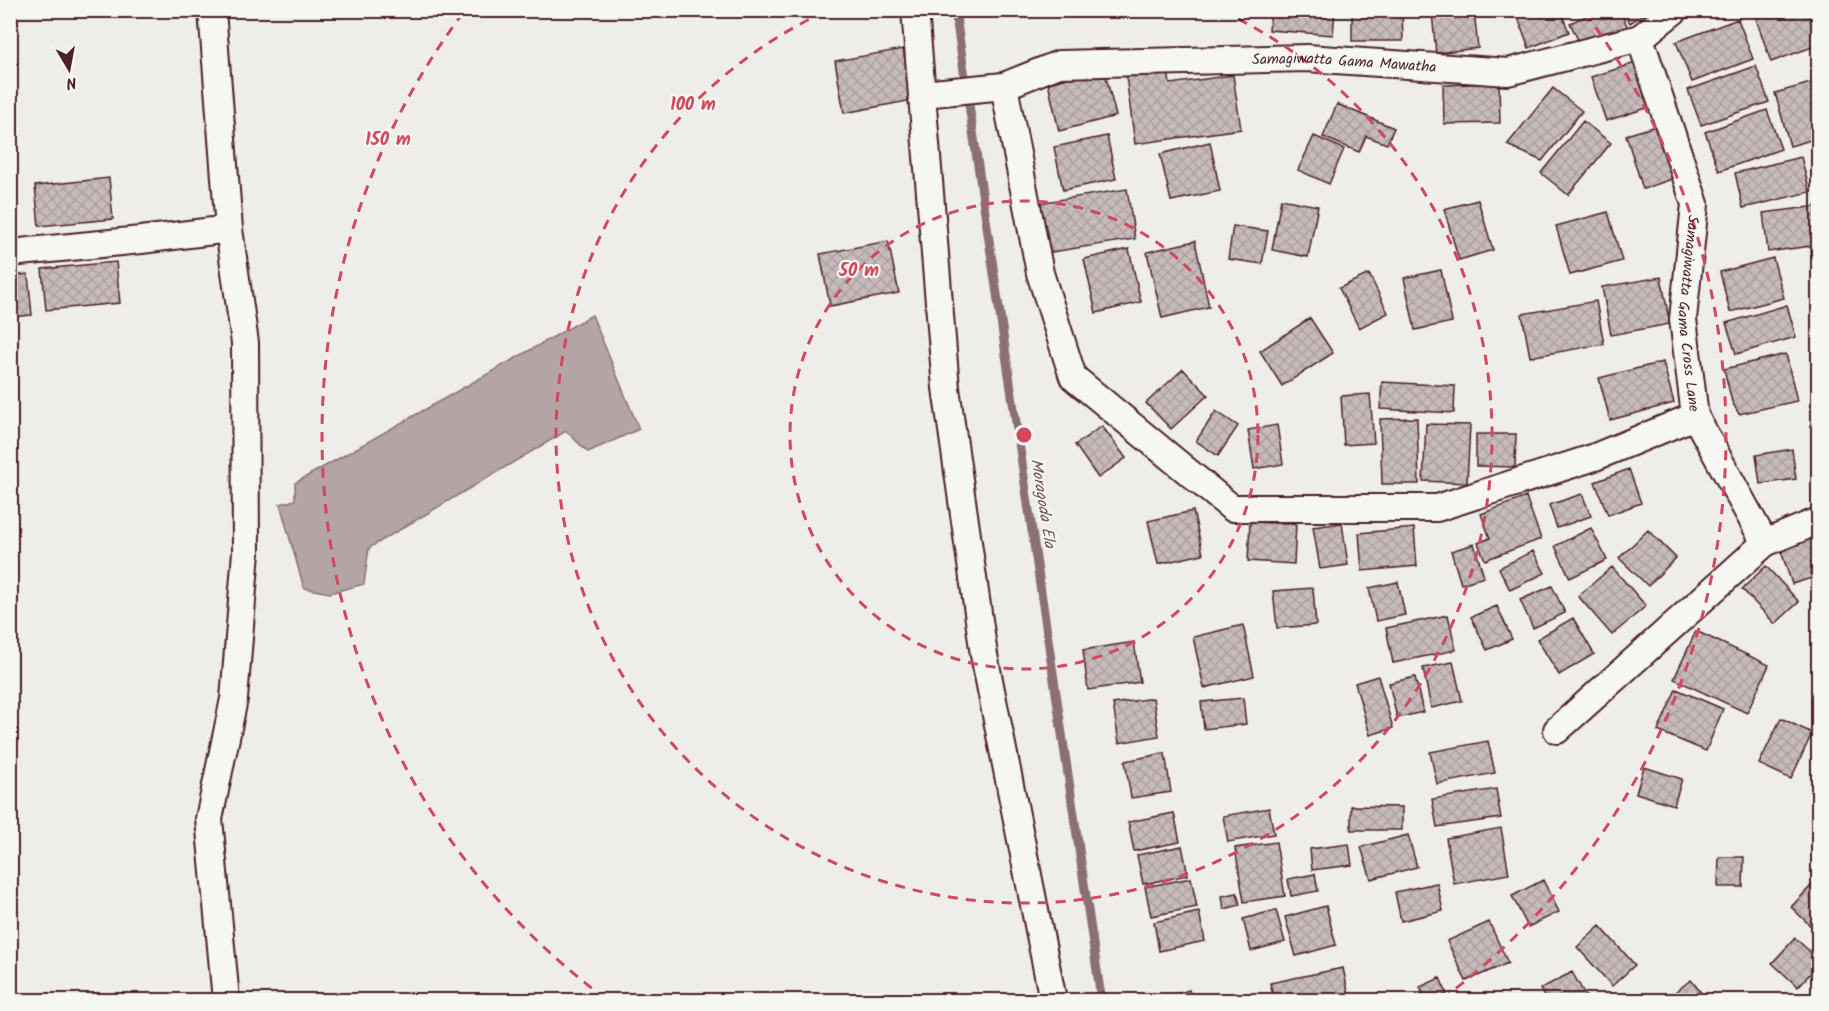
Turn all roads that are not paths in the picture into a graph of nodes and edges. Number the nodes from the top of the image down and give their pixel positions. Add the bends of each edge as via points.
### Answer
1 (213, 10) edge
2 (915, 10) edge
3 (1675, 10) edge
4 (1640, 38) junction
5 (1004, 86) junction
6 (923, 94) junction
7 (229, 229) junction
8 (10, 253) edge
9 (1695, 416) junction
10 (1818, 521) edge
11 (1765, 543) junction
12 (1557, 730) dead end
13 (226, 1000) edge
14 (1053, 1000) edge

1 - 7 street
2 - 6 street
3 - 4 street, Samagiwatta Gama Mawatha
4 - 5 street, Samagiwatta Gama Mawatha via 1508,72 1307,58 1059,64
4 - 9 street, Samagiwatta Gama Cross Lane via 1695,204 1683,319
5 - 6 street, Samagiwatta Gama Mawatha
5 - 9 street via 1040,273 1073,377 1232,508 1437,508 1595,457
6 - 14 street via 946,388 984,656
7 - 8 street
7 - 13 street via 245,343 246,552 234,699 209,819
9 - 11 street, Samagiwatta Gama Cross Lane
10 - 11 street
11 - 12 street

